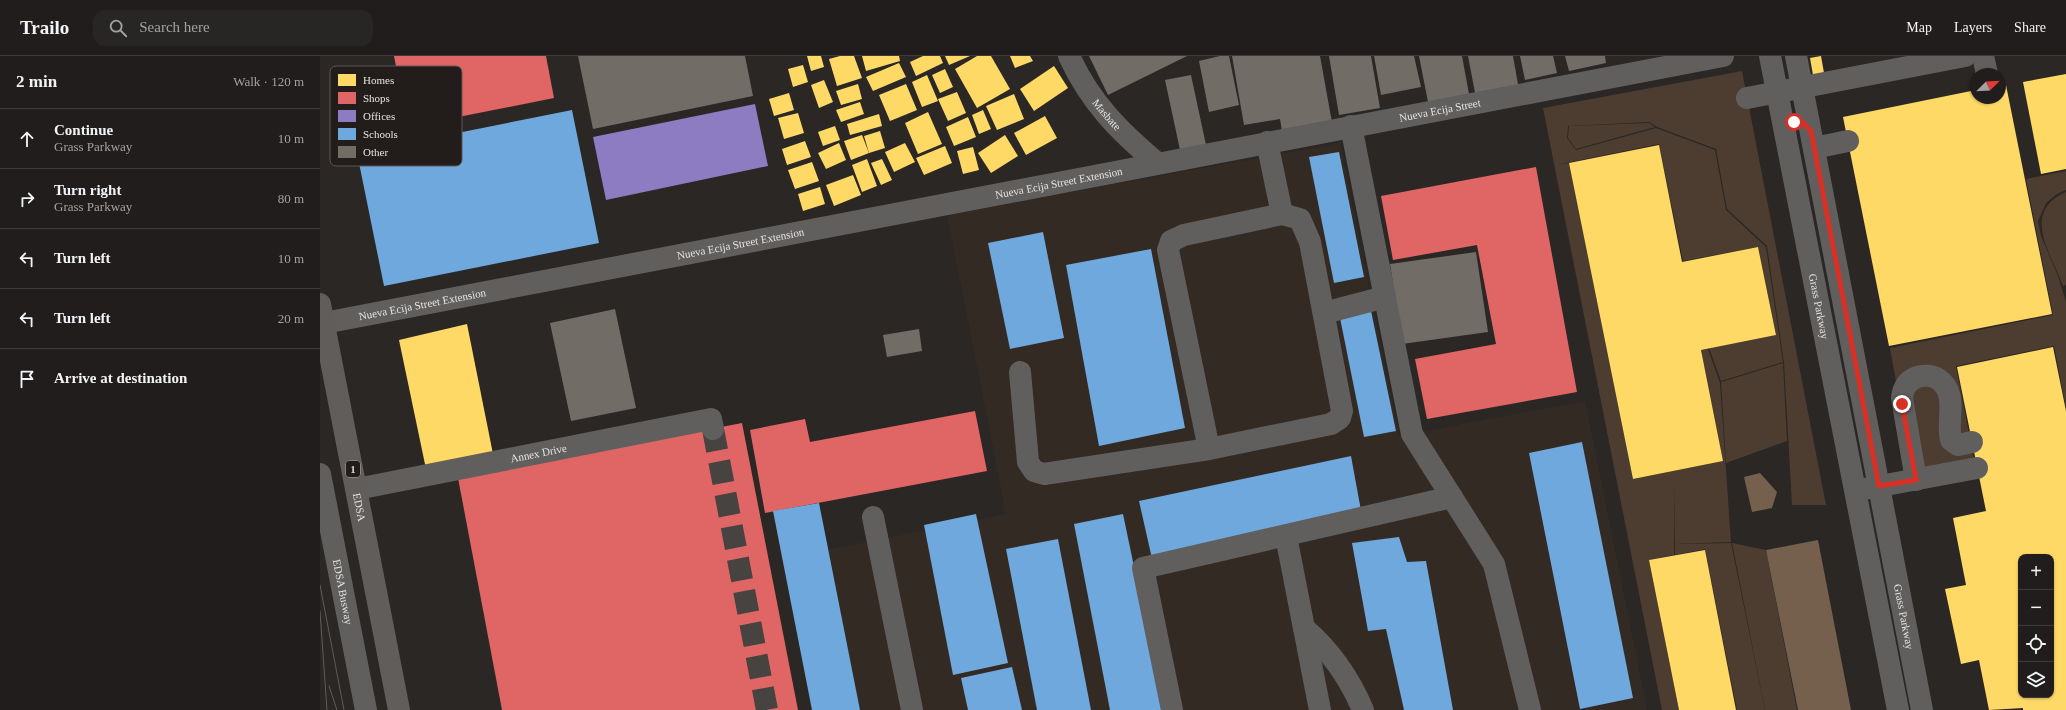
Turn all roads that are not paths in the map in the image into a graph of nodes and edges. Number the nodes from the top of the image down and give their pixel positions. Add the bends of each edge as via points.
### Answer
1 (1069, 56) edge
2 (1723, 56) edge
3 (1770, 56) edge
4 (1796, 56) edge
5 (1965, 56) edge
6 (1983, 56) edge
7 (1985, 68) edge
8 (1802, 88) junction
9 (1777, 93) junction
10 (1747, 98) dead end
11 (1351, 126) junction
12 (1785, 134) junction
13 (1812, 140) junction
14 (1848, 141) dead end
15 (1267, 142) junction
16 (1157, 163) junction
17 (1282, 214) junction
18 (1385, 297) junction
19 (322, 313) edge
20 (1324, 313) junction
21 (320, 352) edge
22 (1020, 372) dead end
23 (713, 429) tunnel mouth
24 (1972, 442) dead end
25 (1209, 449) junction
26 (1977, 468) dead end
27 (320, 474) edge
28 (1916, 480) junction
29 (1879, 487) junction
30 (357, 489) junction
31 (1855, 491) junction
32 (1452, 497) junction
33 (873, 517) dead end
34 (1286, 536) junction
35 (1304, 628) junction
36 (1908, 638) junction
37 (1885, 643) junction
38 (366, 710) edge
39 (389, 710) edge
40 (399, 710) edge
41 (912, 710) edge
42 (1172, 710) edge
43 (1320, 710) edge
44 (1362, 710) edge
45 (1530, 710) edge
46 (1898, 710) edge
47 (1922, 710) edge

1 - 16 street, Masbate via 1089,94 1108,119
2 - 11 street, Nueva Ecija Street
3 - 9 street, Grass Parkway
4 - 8 street, Grass Parkway
5 - 8 street
6 - 7 street
8 - 9 street
8 - 13 street, Grass Parkway
9 - 10 street
9 - 12 street, Grass Parkway
11 - 15 street, Nueva Ecija Street
11 - 18 street
12 - 13 street via 1788,126 1794,122 1802,122
12 - 31 street, Grass Parkway
13 - 14 street
13 - 29 street, Grass Parkway
15 - 16 street, Nueva Ecija Street
15 - 17 street
16 - 19 street, Nueva Ecija Street Extension
17 - 20 street via 1300,219 1310,242
17 - 25 street via 1184,235 1171,241 1168,250
18 - 20 street
18 - 32 street via 1412,434
19 - 30 highway, EDSA / 1
20 - 25 street via 1342,411 1340,418 1331,424
21 - 39 highway
22 - 25 street via 1028,462 1034,471 1044,474
23 - 30 street, Annex Drive via 711,419
24 - 28 street via 1958,445 1951,440 1951,406 1949,394 1943,383 1930,376 1912,379 1904,388 1902,398
26 - 28 street
27 - 38 street, EDSA Busway
28 - 29 street
29 - 31 street
29 - 36 street, Grass Parkway
30 - 40 highway, EDSA / 1
31 - 37 street, Grass Parkway
32 - 34 street
32 - 45 street via 1494,564
33 - 41 street
34 - 35 street
34 - 42 street via 1144,568
35 - 43 street
35 - 44 street via 1332,656 1354,689
36 - 37 street
36 - 47 street, Grass Parkway
37 - 46 street, Grass Parkway

